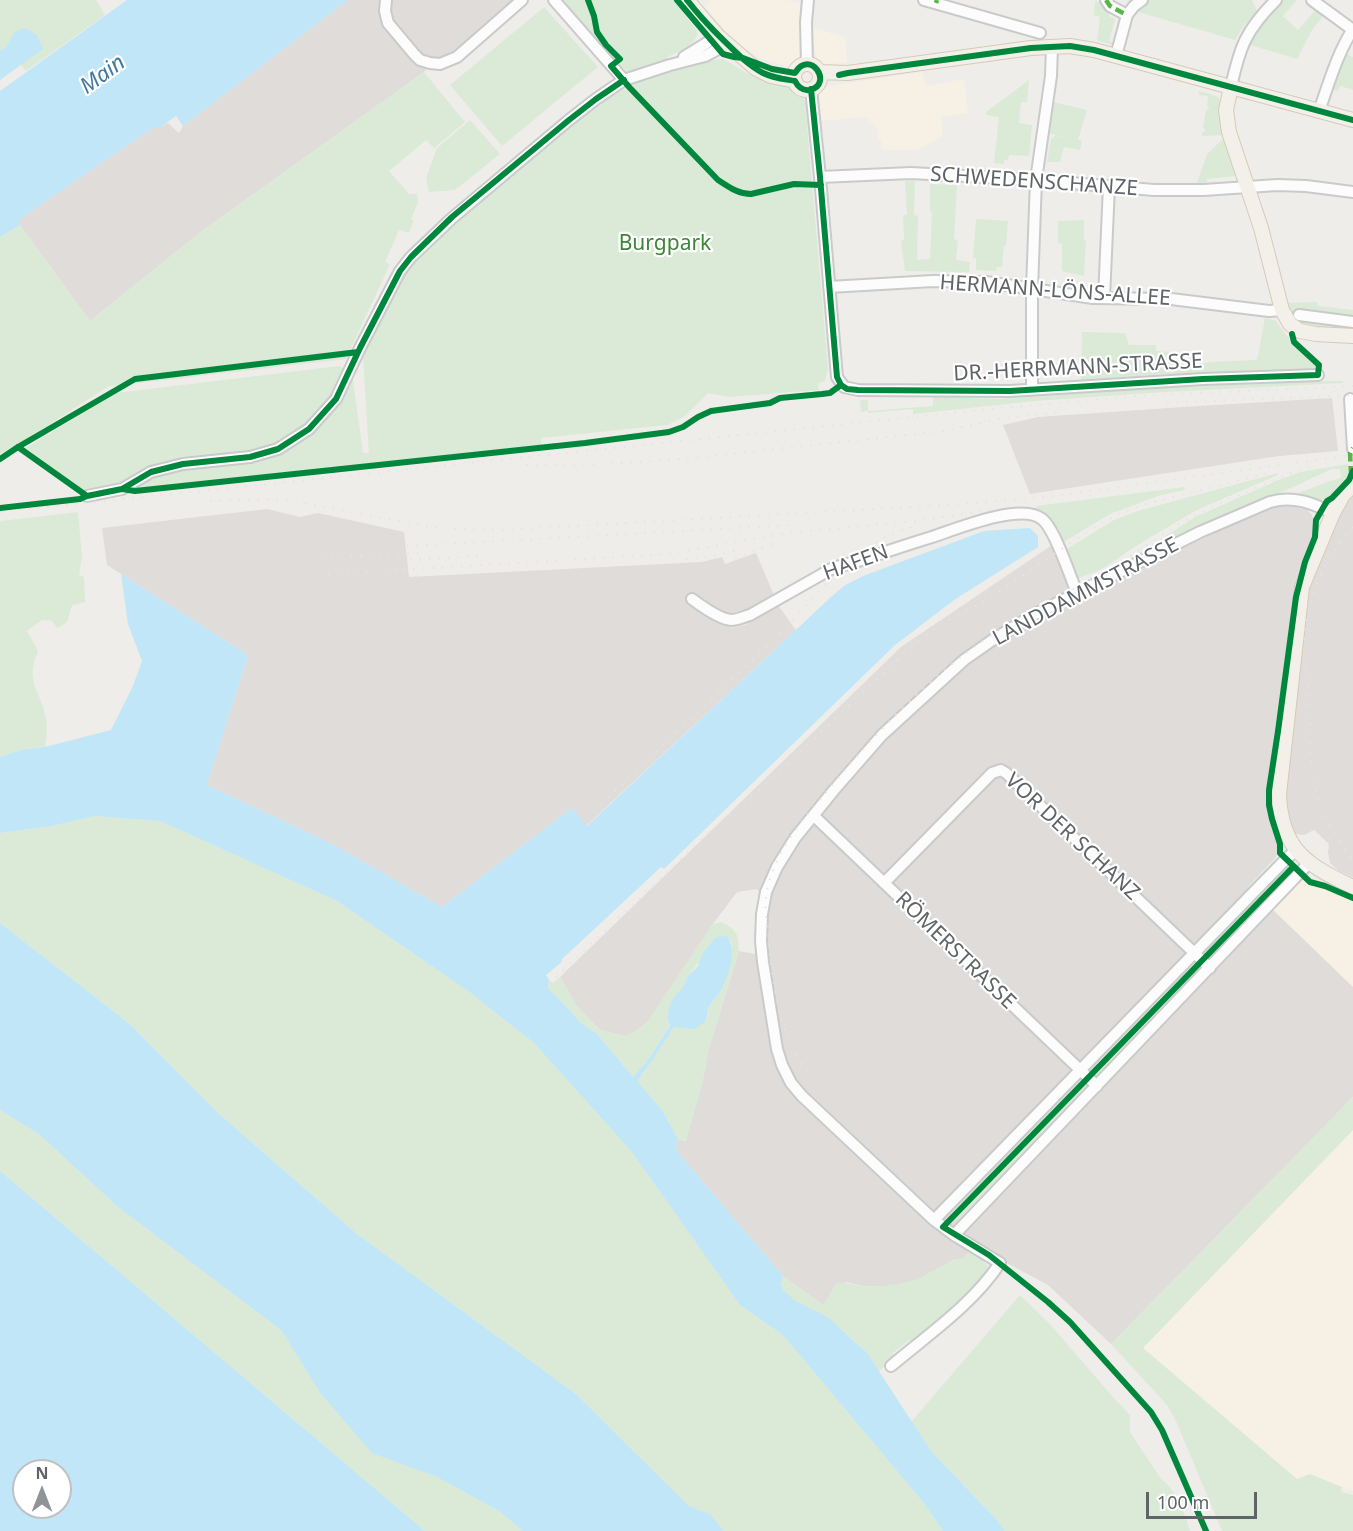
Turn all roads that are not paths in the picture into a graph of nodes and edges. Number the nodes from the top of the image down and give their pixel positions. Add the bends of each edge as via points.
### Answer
1 (386, 0) edge
2 (522, 0) edge
3 (554, 0) edge
4 (687, 0) edge
5 (808, 0) edge
6 (924, 0) edge
7 (1106, 0) edge
8 (1142, 0) edge
9 (1276, 0) edge
10 (1312, 0) edge
11 (937, 2) edge
12 (1127, 15) junction
13 (1353, 29) edge
14 (1040, 33) dead end
15 (722, 39) junction
16 (1052, 46) junction
17 (1116, 56) junction
18 (807, 64) junction
19 (795, 77) junction
20 (624, 80) junction
21 (817, 80) junction
22 (1231, 87) junction
23 (1319, 111) junction
24 (1353, 120) edge
25 (820, 177) junction
26 (1036, 180) junction
27 (1110, 186) junction
28 (1248, 188) junction
29 (1353, 192) edge
30 (829, 287) junction
31 (1032, 289) junction
32 (1104, 298) junction
33 (1282, 310) junction
34 (1299, 315) dead end
35 (1353, 321) edge
36 (1353, 332) edge
37 (1337, 334) junction
38 (1353, 336) edge
39 (1318, 375) dead end
40 (1032, 390) junction
41 (1350, 399) dead end
42 (1353, 449) edge
43 (1353, 485) edge
44 (87, 496) dead end
45 (1333, 513) junction
46 (1077, 593) junction
47 (692, 598) dead end
48 (814, 816) junction
49 (1296, 850) junction
50 (1309, 863) junction
51 (884, 883) junction
52 (1353, 887) edge
53 (1194, 953) junction
54 (1210, 968) junction
55 (1080, 1070) junction
56 (1097, 1086) junction
57 (934, 1220) junction
58 (954, 1235) junction
59 (891, 1366) dead end

1 - 2 street via 388,23 414,54 420,60 440,64 458,57
3 - 20 street
4 - 15 main road
5 - 18 street
6 - 11 street
7 - 12 street
8 - 12 street
9 - 22 street via 1246,36
10 - 13 street
11 - 14 street
12 - 17 street
13 - 23 street via 1334,65
15 - 19 main road via 764,74
15 - 20 street via 670,65
16 - 17 main road via 1085,48
16 - 21 main road
16 - 26 street
17 - 22 main road
18 - 19 main road via 800,67
18 - 21 main road via 814,66
19 - 21 main road via 801,88
20 - 44 street via 569,120 411,256 336,399 309,429 278,449 250,457 162,469 122,489
21 - 25 street
22 - 23 main road
22 - 28 main road via 1226,116
23 - 24 main road
25 - 26 street, SCHWEDENSCHANZE via 911,173
25 - 30 street
26 - 27 street, SCHWEDENSCHANZE
26 - 31 street
27 - 28 street, SCHWEDENSCHANZE via 1188,191
27 - 32 street
28 - 29 street, SCHWEDENSCHANZE via 1306,186
28 - 33 main road
30 - 31 street, HERMANN-LÖNS-ALLEE via 933,281 986,282
30 - 40 street, DR.-HERRMANN-STRASSE via 837,377 847,389
31 - 32 street, HERMANN-LÖNS-ALLEE
31 - 40 street
32 - 33 street, HERMANN-LÖNS-ALLEE via 1171,299
33 - 37 main road via 1290,324 1300,331
34 - 35 street
36 - 37 main road
37 - 38 main road
39 - 40 street, DR.-HERRMANN-STRASSE
41 - 42 street
43 - 45 main road
45 - 46 street, LANDDAMMSTRASSE via 1299,500 1275,501 1200,532
45 - 49 main road via 1299,598 1279,794 1281,820
46 - 47 street, HAFEN via 1049,527 1031,514 991,518 839,566 750,615 733,620
46 - 48 street, LANDDAMMSTRASSE via 1035,614 964,660 882,735
48 - 51 street, RÖMERSTRASSE
48 - 57 street, LANDDAMMSTRASSE via 795,838 766,892 761,941 777,1049 791,1083 802,1096
49 - 50 main road
49 - 53 street
50 - 52 main road
50 - 54 street
51 - 53 street, VOR DER SCHANZ via 992,772 1001,770
51 - 55 street, RÖMERSTRASSE
53 - 54 street, VOR DER SCHANZ
53 - 55 street
54 - 56 street
55 - 56 street, RÖMERSTRASSE
55 - 57 street
56 - 58 street
57 - 58 street, LANDDAMMSTRASSE
58 - 59 street, LANDDAMMSTRASSE via 1000,1263 963,1306

